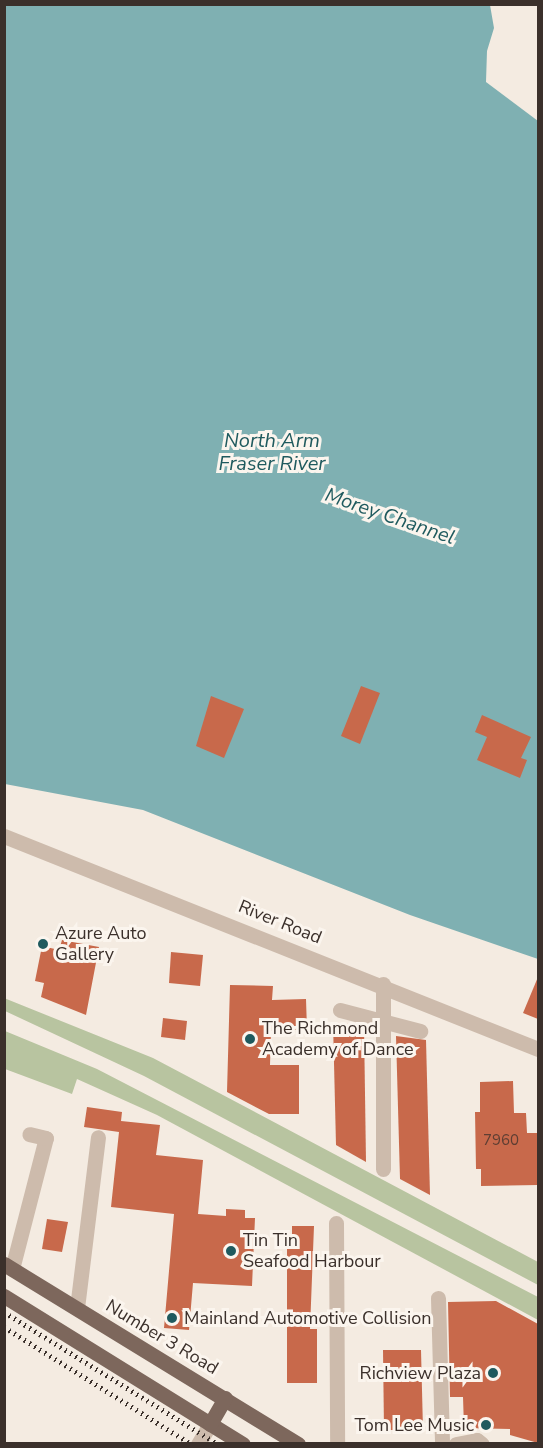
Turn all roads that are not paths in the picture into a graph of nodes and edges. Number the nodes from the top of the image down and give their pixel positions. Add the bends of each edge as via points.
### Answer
1 (4, 836) edge
2 (384, 984) junction
3 (340, 1010) dead end
4 (382, 1019) junction
5 (420, 1031) dead end
6 (538, 1049) edge
7 (29, 1134) dead end
8 (98, 1137) dead end
9 (383, 1170) dead end
10 (336, 1223) dead end
11 (8, 1267) edge
12 (4, 1296) edge
13 (438, 1298) dead end
14 (77, 1308) junction
15 (225, 1398) junction
16 (210, 1424) junction
17 (451, 1442) edge
18 (198, 1443) edge
19 (243, 1443) edge
20 (298, 1443) edge
21 (337, 1443) edge
22 (482, 1443) edge

1 - 2 street, River Road
2 - 4 street
2 - 6 street, River Road
3 - 4 street
4 - 5 street
4 - 9 street
7 - 11 street via 46,1138
8 - 14 street
10 - 21 street
11 - 14 main road, Number 3 Road
12 - 16 main road
13 - 17 street
14 - 15 main road, Number 3 Road
15 - 16 main road
15 - 20 main road, Number 3 Road
16 - 18 street
16 - 19 main road
17 - 22 street

